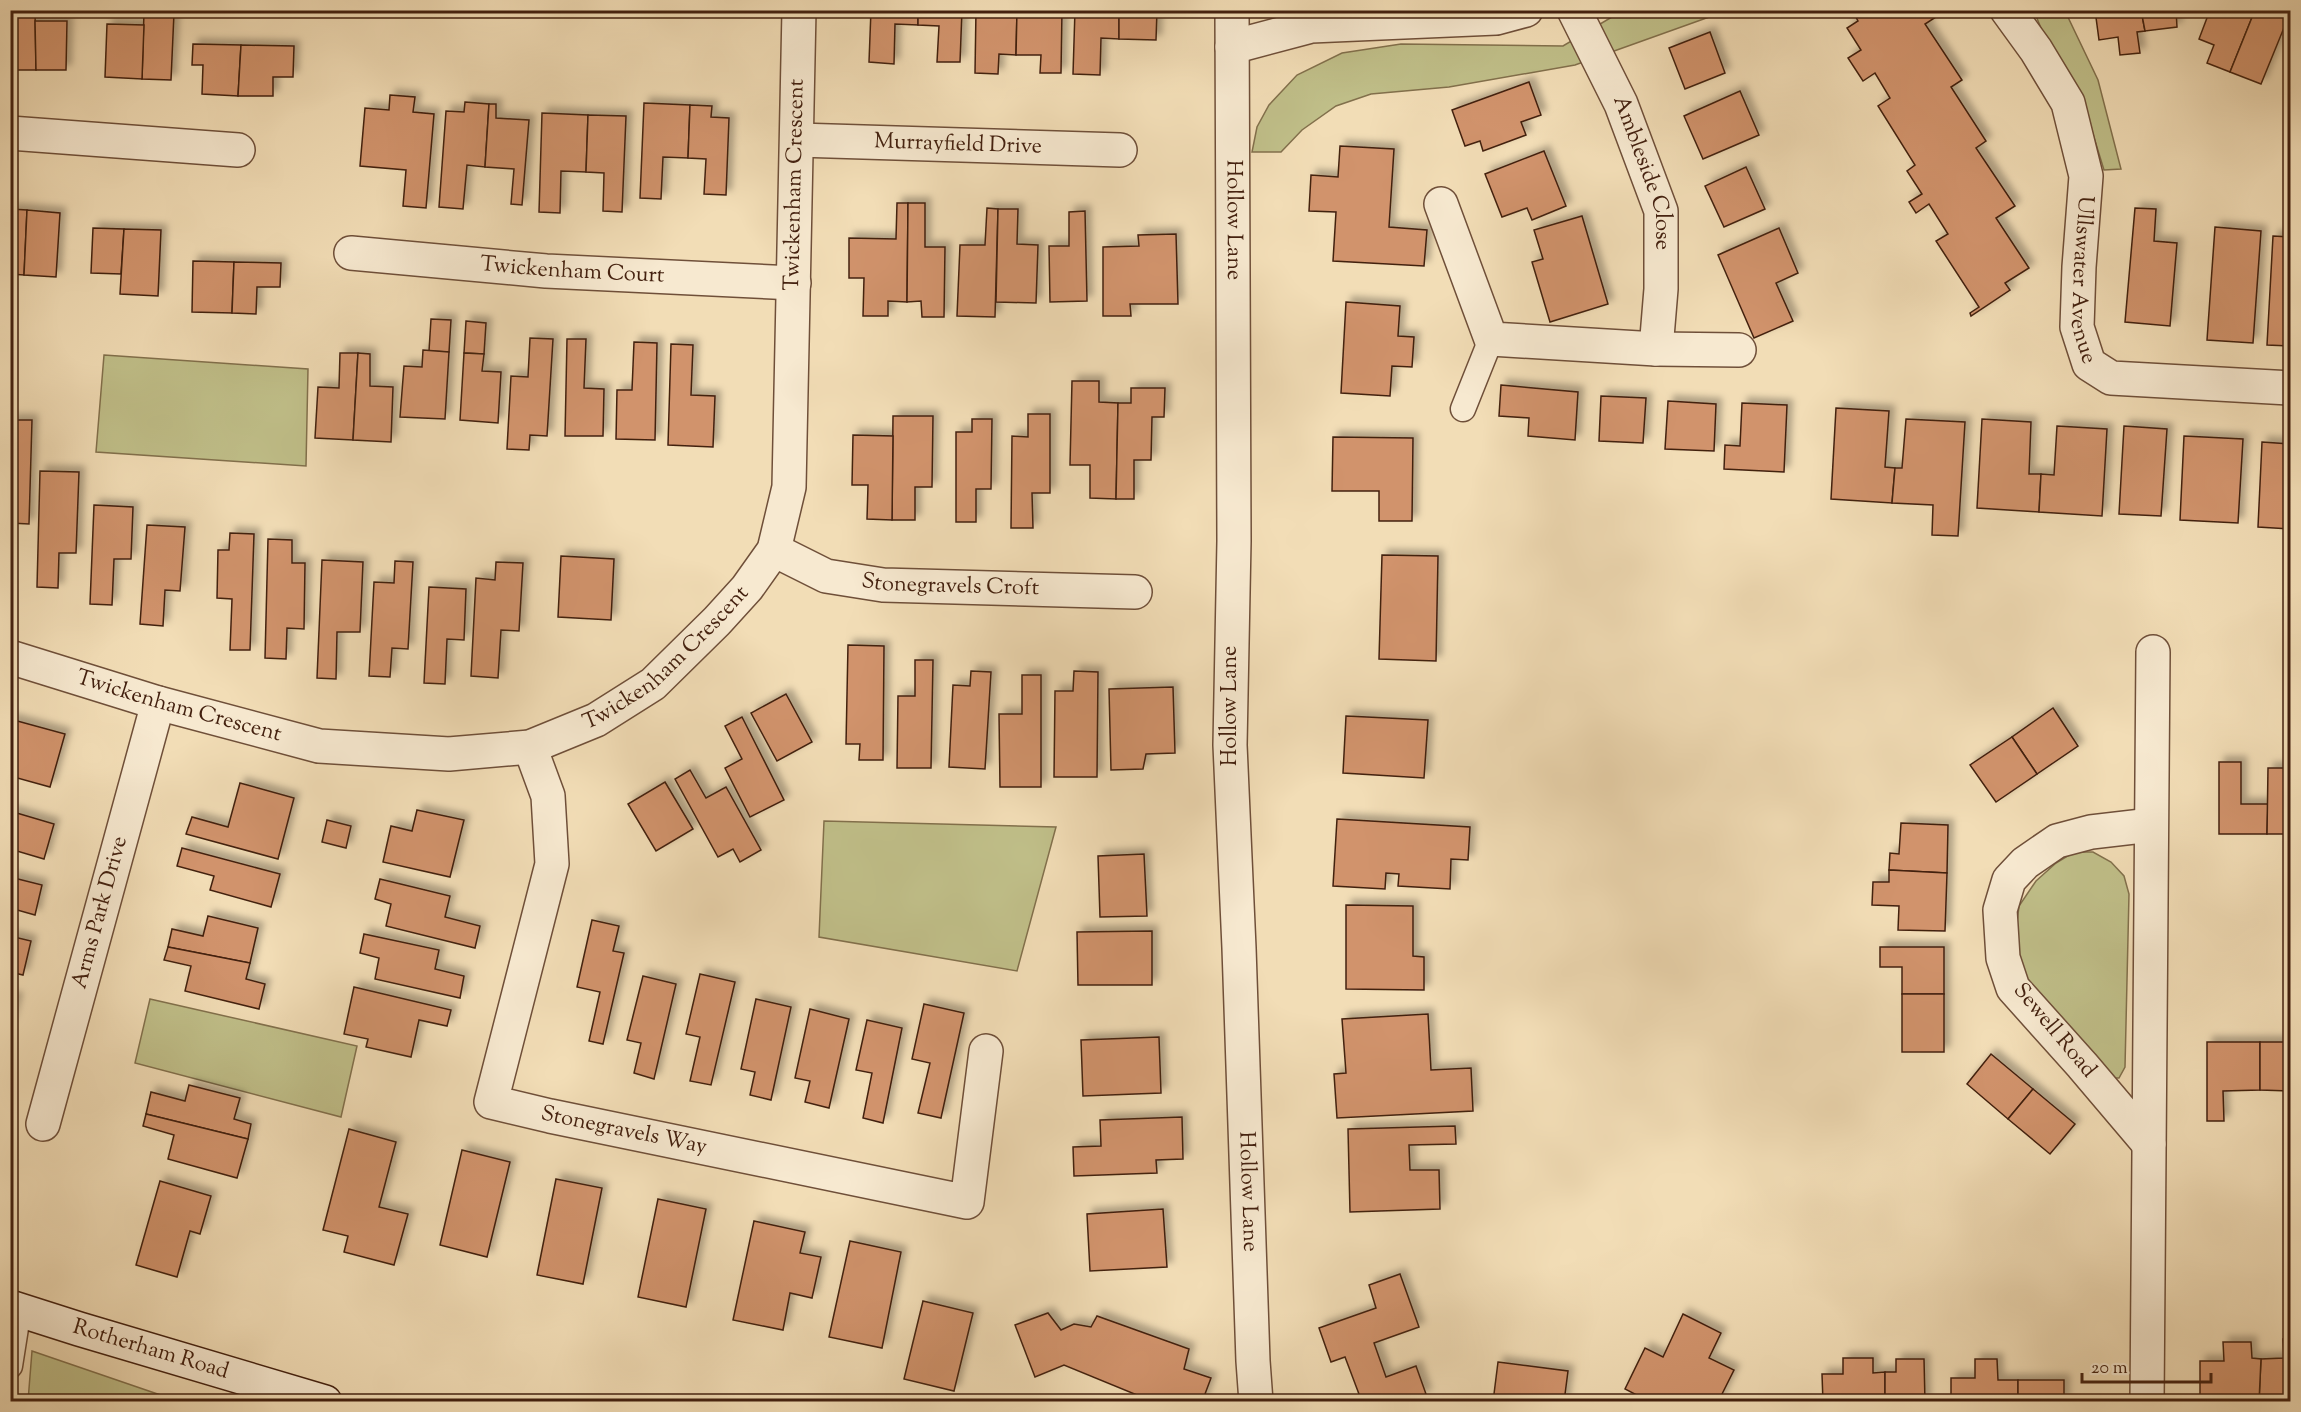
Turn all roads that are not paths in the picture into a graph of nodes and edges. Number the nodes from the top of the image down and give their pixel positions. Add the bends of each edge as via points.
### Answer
1 (799, 10) edge
2 (1232, 10) edge
3 (1526, 10) edge
4 (1574, 10) edge
5 (2007, 10) edge
6 (1232, 47) junction
7 (10, 133) edge
8 (798, 140) junction
9 (238, 150) dead end
10 (1120, 150) dead end
11 (1441, 204) dead end
12 (351, 254) dead end
13 (794, 283) junction
14 (1491, 339) junction
15 (1656, 349) junction
16 (1739, 350) dead end
17 (2290, 388) edge
18 (1464, 409) dead end
19 (774, 550) junction
20 (1135, 592) dead end
21 (2153, 652) dead end
22 (10, 657) edge
23 (158, 703) junction
24 (530, 747) junction
25 (2151, 825) junction
26 (986, 1051) dead end
27 (43, 1124) dead end
28 (2149, 1144) junction
29 (15, 1308) edge
30 (10, 1366) edge
31 (325, 1401) edge
32 (1256, 1401) edge
33 (2147, 1401) edge

1 - 8 street, Twickenham Crescent
2 - 6 street, Hollow Lane
3 - 6 street via 1496,18 1311,26
4 - 15 street, Ambleside Close via 1621,104 1661,211
5 - 17 street, Ullswater Avenue via 2068,104 2086,176 2078,327 2089,364 2111,378
6 - 32 street, Hollow Lane via 1234,541 1230,745
7 - 9 street
8 - 10 street, Murrayfield Drive
8 - 13 street, Twickenham Crescent
11 - 14 street
12 - 13 street, Twickenham Court via 546,271
13 - 19 street, Twickenham Crescent via 789,488
14 - 15 street
14 - 18 lane
15 - 16 street
19 - 20 street, Stonegravels Croft via 826,576 883,585
19 - 24 street, Twickenham Crescent via 739,596 653,684 596,720
21 - 25 street
22 - 23 street, Twickenham Crescent
23 - 24 street, Twickenham Crescent via 319,746 449,754
23 - 27 street, Arms Park Drive
24 - 26 street, Stonegravels Way via 548,796 552,864 491,1102 967,1202
25 - 28 street
25 - 28 street, Sewell Road via 2091,831 2057,841 2025,863 2009,880 2000,910 2003,958 2013,988
28 - 33 street
29 - 30 lane
29 - 31 street, Rotherham Road

